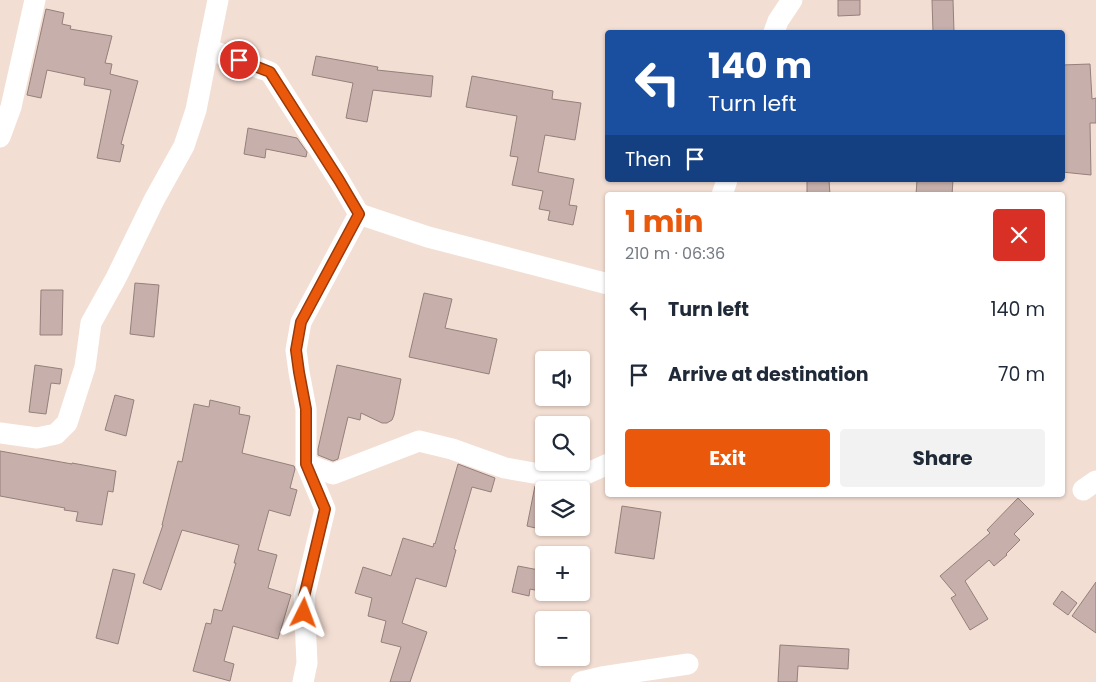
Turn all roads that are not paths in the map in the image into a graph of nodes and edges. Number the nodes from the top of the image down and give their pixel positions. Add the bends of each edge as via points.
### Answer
1 (35, 0) edge
2 (218, 0) edge
3 (792, 0) edge
4 (775, 30) edge
5 (208, 49) junction
6 (0, 137) edge
7 (359, 214) junction
8 (605, 283) edge
9 (0, 433) edge
10 (306, 464) junction
11 (605, 465) edge
12 (688, 664) dead end
13 (303, 682) edge
14 (581, 682) edge

1 - 6 street via 12,107
2 - 5 street
3 - 4 street
5 - 7 street via 270,72
5 - 9 street via 196,110 184,146 91,323 85,367 67,423 56,434 37,438
7 - 8 street via 428,237
7 - 10 street via 301,322 296,350 306,409
10 - 11 street via 333,474 419,441 505,468 545,476 577,478
10 - 13 street via 325,509 304,597 307,663
12 - 14 street

